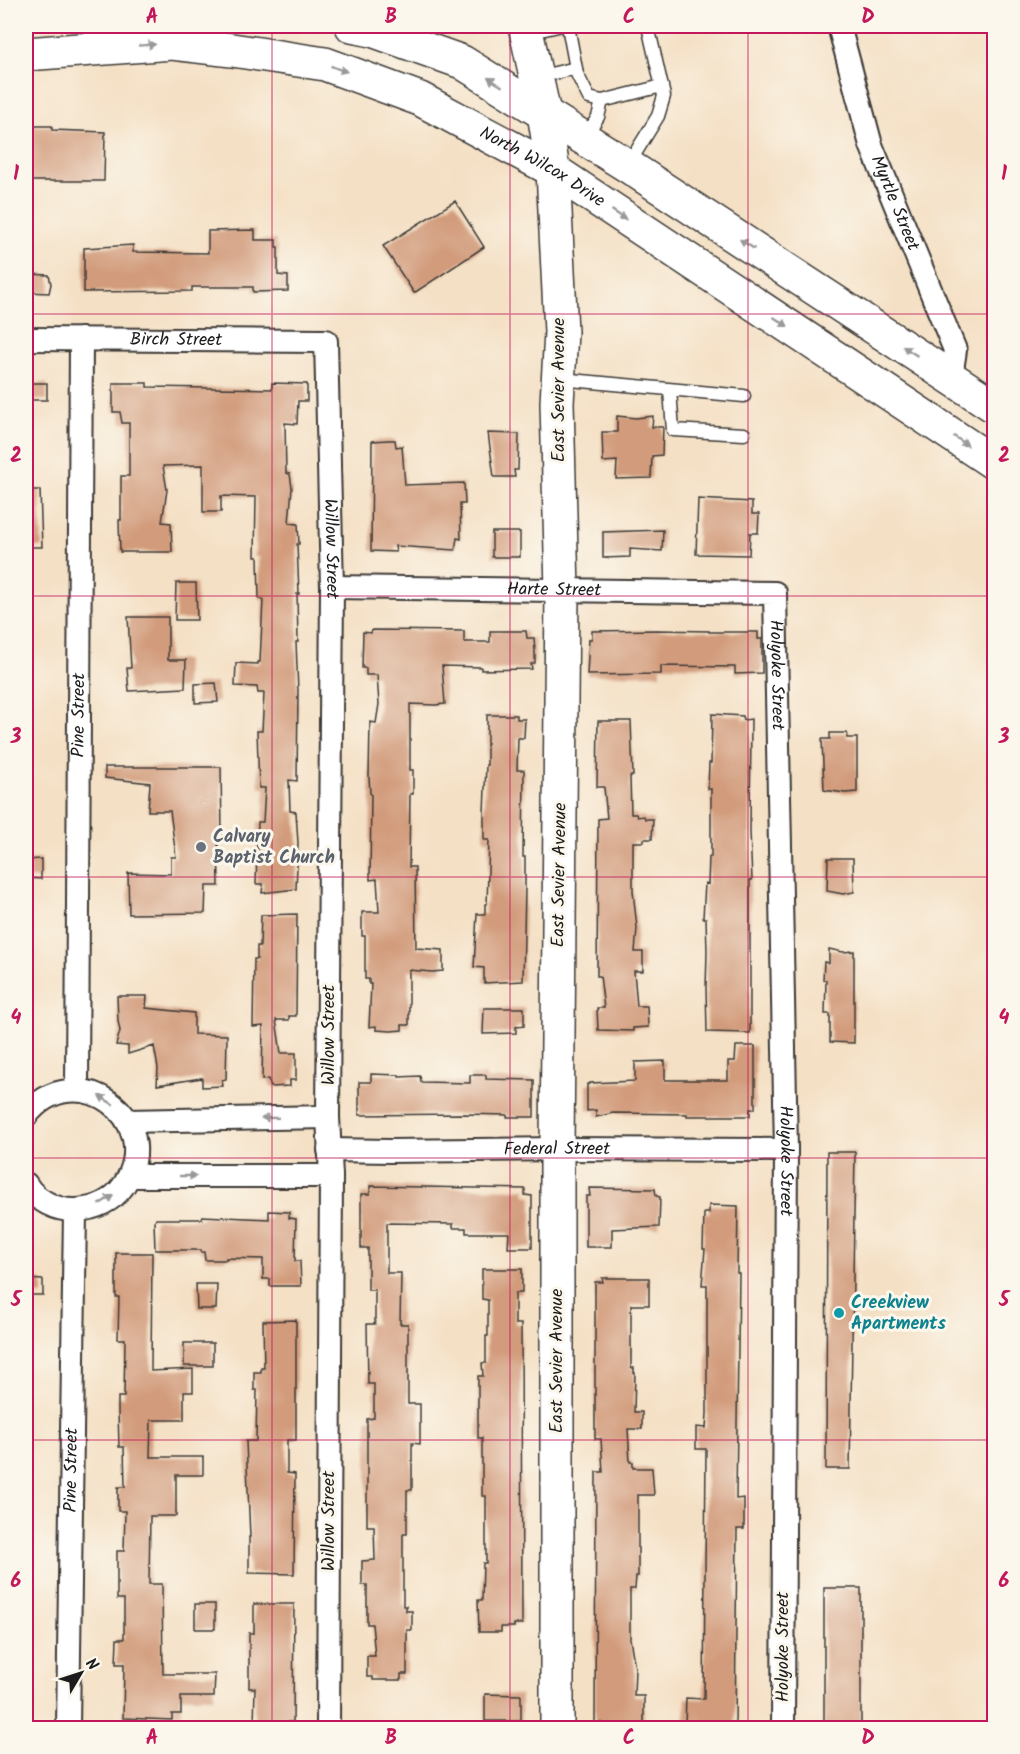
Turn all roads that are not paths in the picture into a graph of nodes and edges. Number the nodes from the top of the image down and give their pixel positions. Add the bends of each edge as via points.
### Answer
1 (352, 26) edge
2 (558, 26) edge
3 (568, 26) edge
4 (648, 26) edge
5 (839, 26) edge
6 (526, 29) edge
7 (102, 37) edge
8 (26, 54) edge
9 (576, 68) junction
10 (537, 77) junction
11 (662, 86) junction
12 (420, 99) junction
13 (602, 101) junction
14 (544, 113) junction
15 (584, 138) junction
16 (553, 170) junction
17 (638, 173) junction
18 (26, 339) edge
19 (81, 339) junction
20 (326, 341) joint
21 (951, 377) junction
22 (558, 379) junction
23 (670, 390) junction
24 (744, 396) dead end
25 (994, 406) edge
26 (924, 416) junction
27 (744, 434) dead end
28 (994, 463) edge
29 (332, 587) junction
30 (562, 590) junction
31 (775, 593) joint
32 (77, 1090) junction
33 (26, 1116) edge
34 (328, 1117) junction
35 (127, 1121) junction
36 (557, 1149) junction
37 (329, 1150) junction
38 (786, 1150) junction
39 (129, 1176) junction
40 (331, 1176) junction
41 (26, 1184) edge
42 (75, 1210) junction
43 (68, 1728) edge
44 (328, 1728) edge
45 (557, 1728) edge
46 (783, 1728) edge

14 -> 1 street via 462,62
2 - 6 lane
3 - 9 lane
4 - 11 lane
5 - 21 street, Myrtle Street via 871,145 955,350
6 - 10 street, East Sevier Avenue
7 - 8 street, North Wilcox Drive
7 -> 12 street, North Wilcox Drive via 325,64
9 - 10 lane
9 - 13 lane via 589,98
10 - 14 street, East Sevier Avenue
11 - 13 lane
11 - 17 lane via 664,96
12 - 14 street via 494,120
12 - 16 street, North Wilcox Drive
13 - 15 lane via 598,117
14 - 15 street
14 - 16 street, East Sevier Avenue
15 - 17 street
16 - 17 street via 598,165
16 - 22 street, East Sevier Avenue via 561,332
16 -> 26 street, North Wilcox Drive
21 -> 17 street
18 - 19 street, Birch Street
19 - 20 street, Birch Street
19 - 32 street, Pine Street
20 - 29 street, Willow Street
21 - 25 street
21 - 26 street
22 - 23 lane
22 - 30 street, East Sevier Avenue
23 - 24 lane
23 - 27 lane via 673,430
26 -> 28 street, North Wilcox Drive
29 - 30 street, Harte Street
29 - 34 street, Willow Street
30 - 31 street, Harte Street
30 - 36 street, East Sevier Avenue
31 - 38 street, Holyoke Street
32 - 33 street via 46,1097
35 -> 32 street via 100,1096
34 -> 35 street
34 - 37 street, Willow Street
35 - 39 street via 134,1139 135,1158
36 - 37 street, Federal Street
36 - 38 street, Federal Street
36 - 45 street, East Sevier Avenue
37 - 40 street, Willow Street
38 - 46 street, Holyoke Street
39 -> 40 street
42 -> 39 street via 107,1201
40 - 44 street, Willow Street
41 - 42 street via 41,1200 57,1208
42 - 43 street, Pine Street

